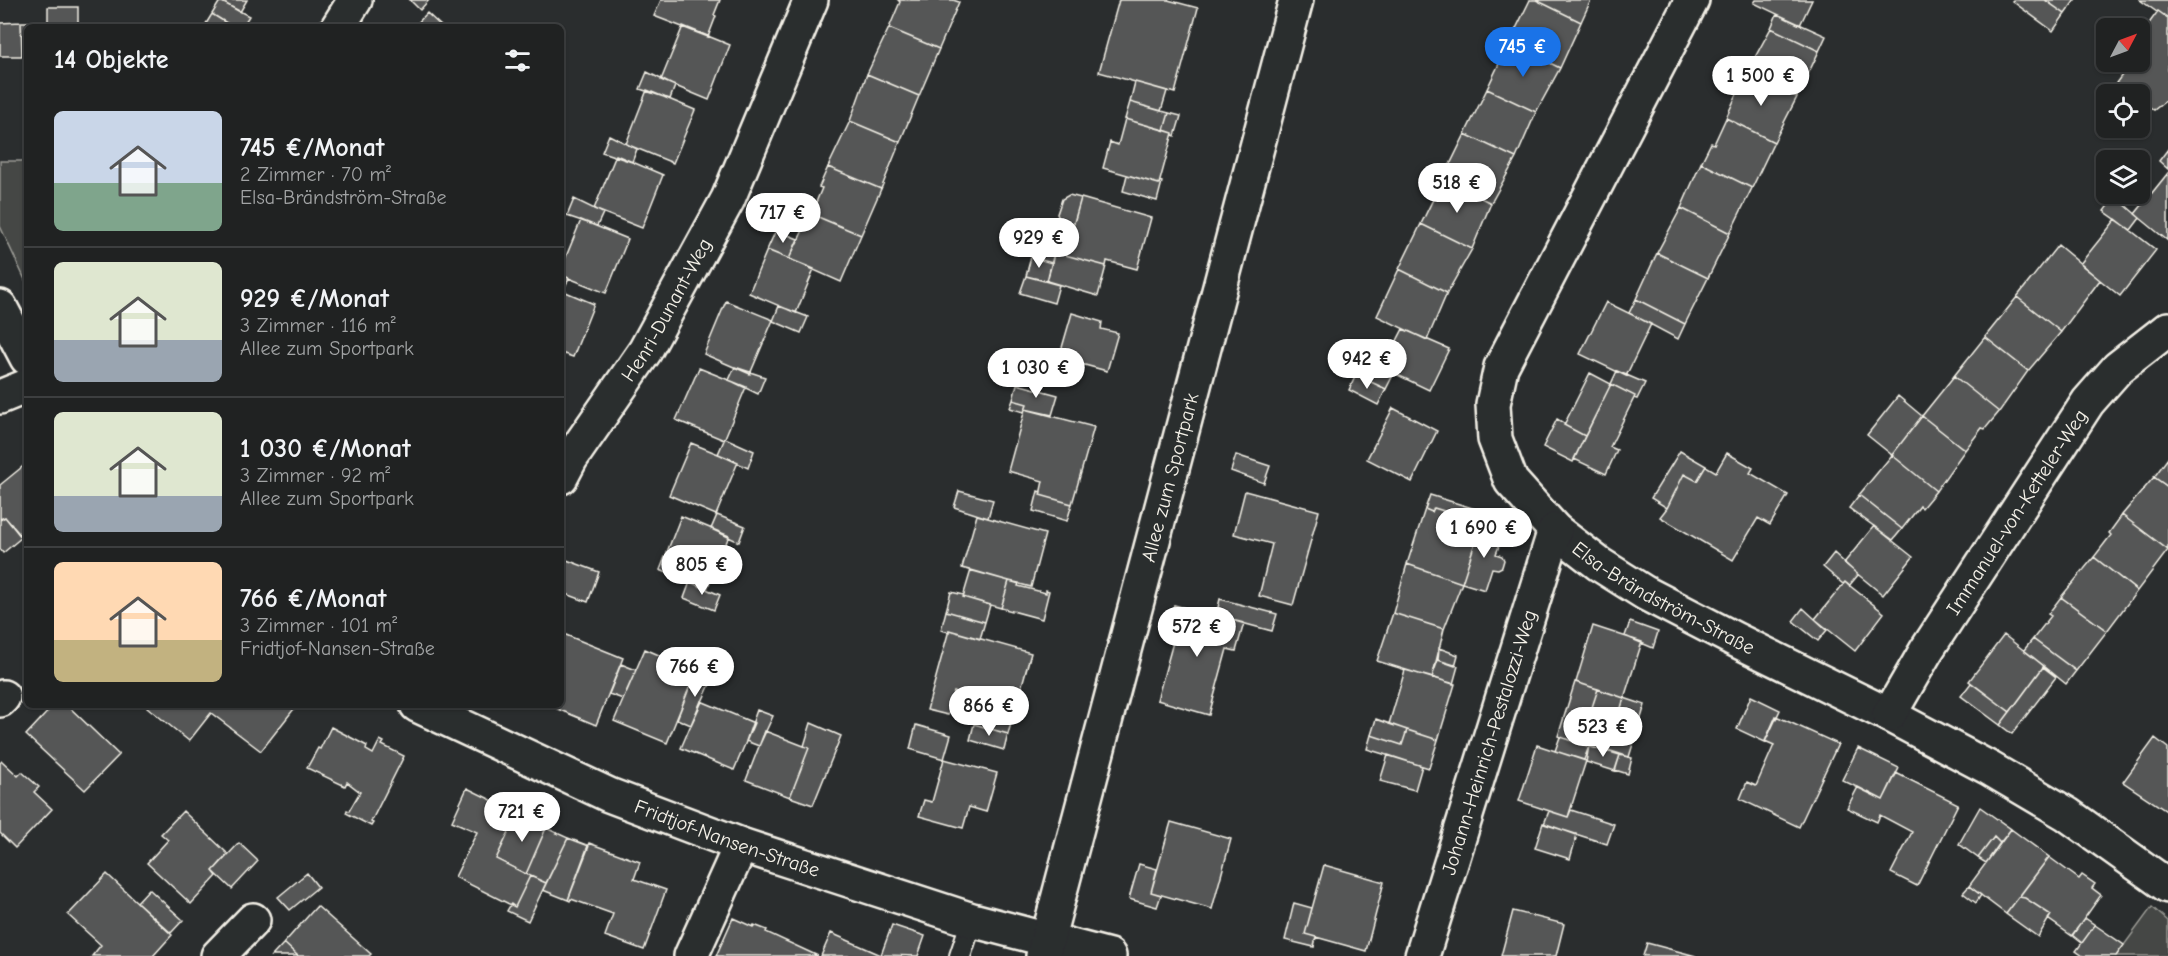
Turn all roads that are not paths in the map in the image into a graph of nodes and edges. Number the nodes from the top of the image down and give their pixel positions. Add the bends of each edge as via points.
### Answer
1 (355, 0) edge
2 (811, 0) edge
3 (1296, 0) edge
4 (1692, 0) edge
5 (340, 24) edge
6 (0, 307) edge
7 (2168, 329) edge
8 (24, 346) edge
9 (24, 387) edge
10 (0, 397) edge
11 (564, 471) edge
12 (1555, 530) junction
13 (430, 708) edge
14 (1889, 715) junction
15 (472, 718) edge
16 (741, 845) junction
17 (2168, 886) edge
18 (253, 920) dead end
19 (972, 920) junction
20 (1045, 948) edge
21 (218, 956) edge
22 (691, 956) edge
23 (960, 956) edge
24 (1109, 956) edge
25 (1422, 956) edge

1 - 5 street
2 - 11 street, Henri-Dunant-Weg via 728,199 645,351
3 - 20 street, Allee zum Sportpark
4 - 12 street, Elsa-Brändström-Straße via 1501,367 1493,404 1495,439 1511,481
6 - 8 street
7 - 14 street, Immanuel-von-Ketteler-Weg via 2118,368 2088,402 1926,651
9 - 10 street
12 - 14 street, Elsa-Brändström-Straße via 1599,564 1646,592
12 - 25 street, Johann-Heinrich-Pestalozzi-Weg
13 - 15 street, Fridtjof-Nansen-Straße
14 - 17 street, Elsa-Brändström-Straße via 2067,814
15 - 16 street, Fridtjof-Nansen-Straße via 609,795
16 - 19 street, Fridtjof-Nansen-Straße
16 - 22 street
18 - 21 street
19 - 20 street, Fridtjof-Nansen-Straße
19 - 23 lane
20 - 24 street, Fridtjof-Nansen-Straße

